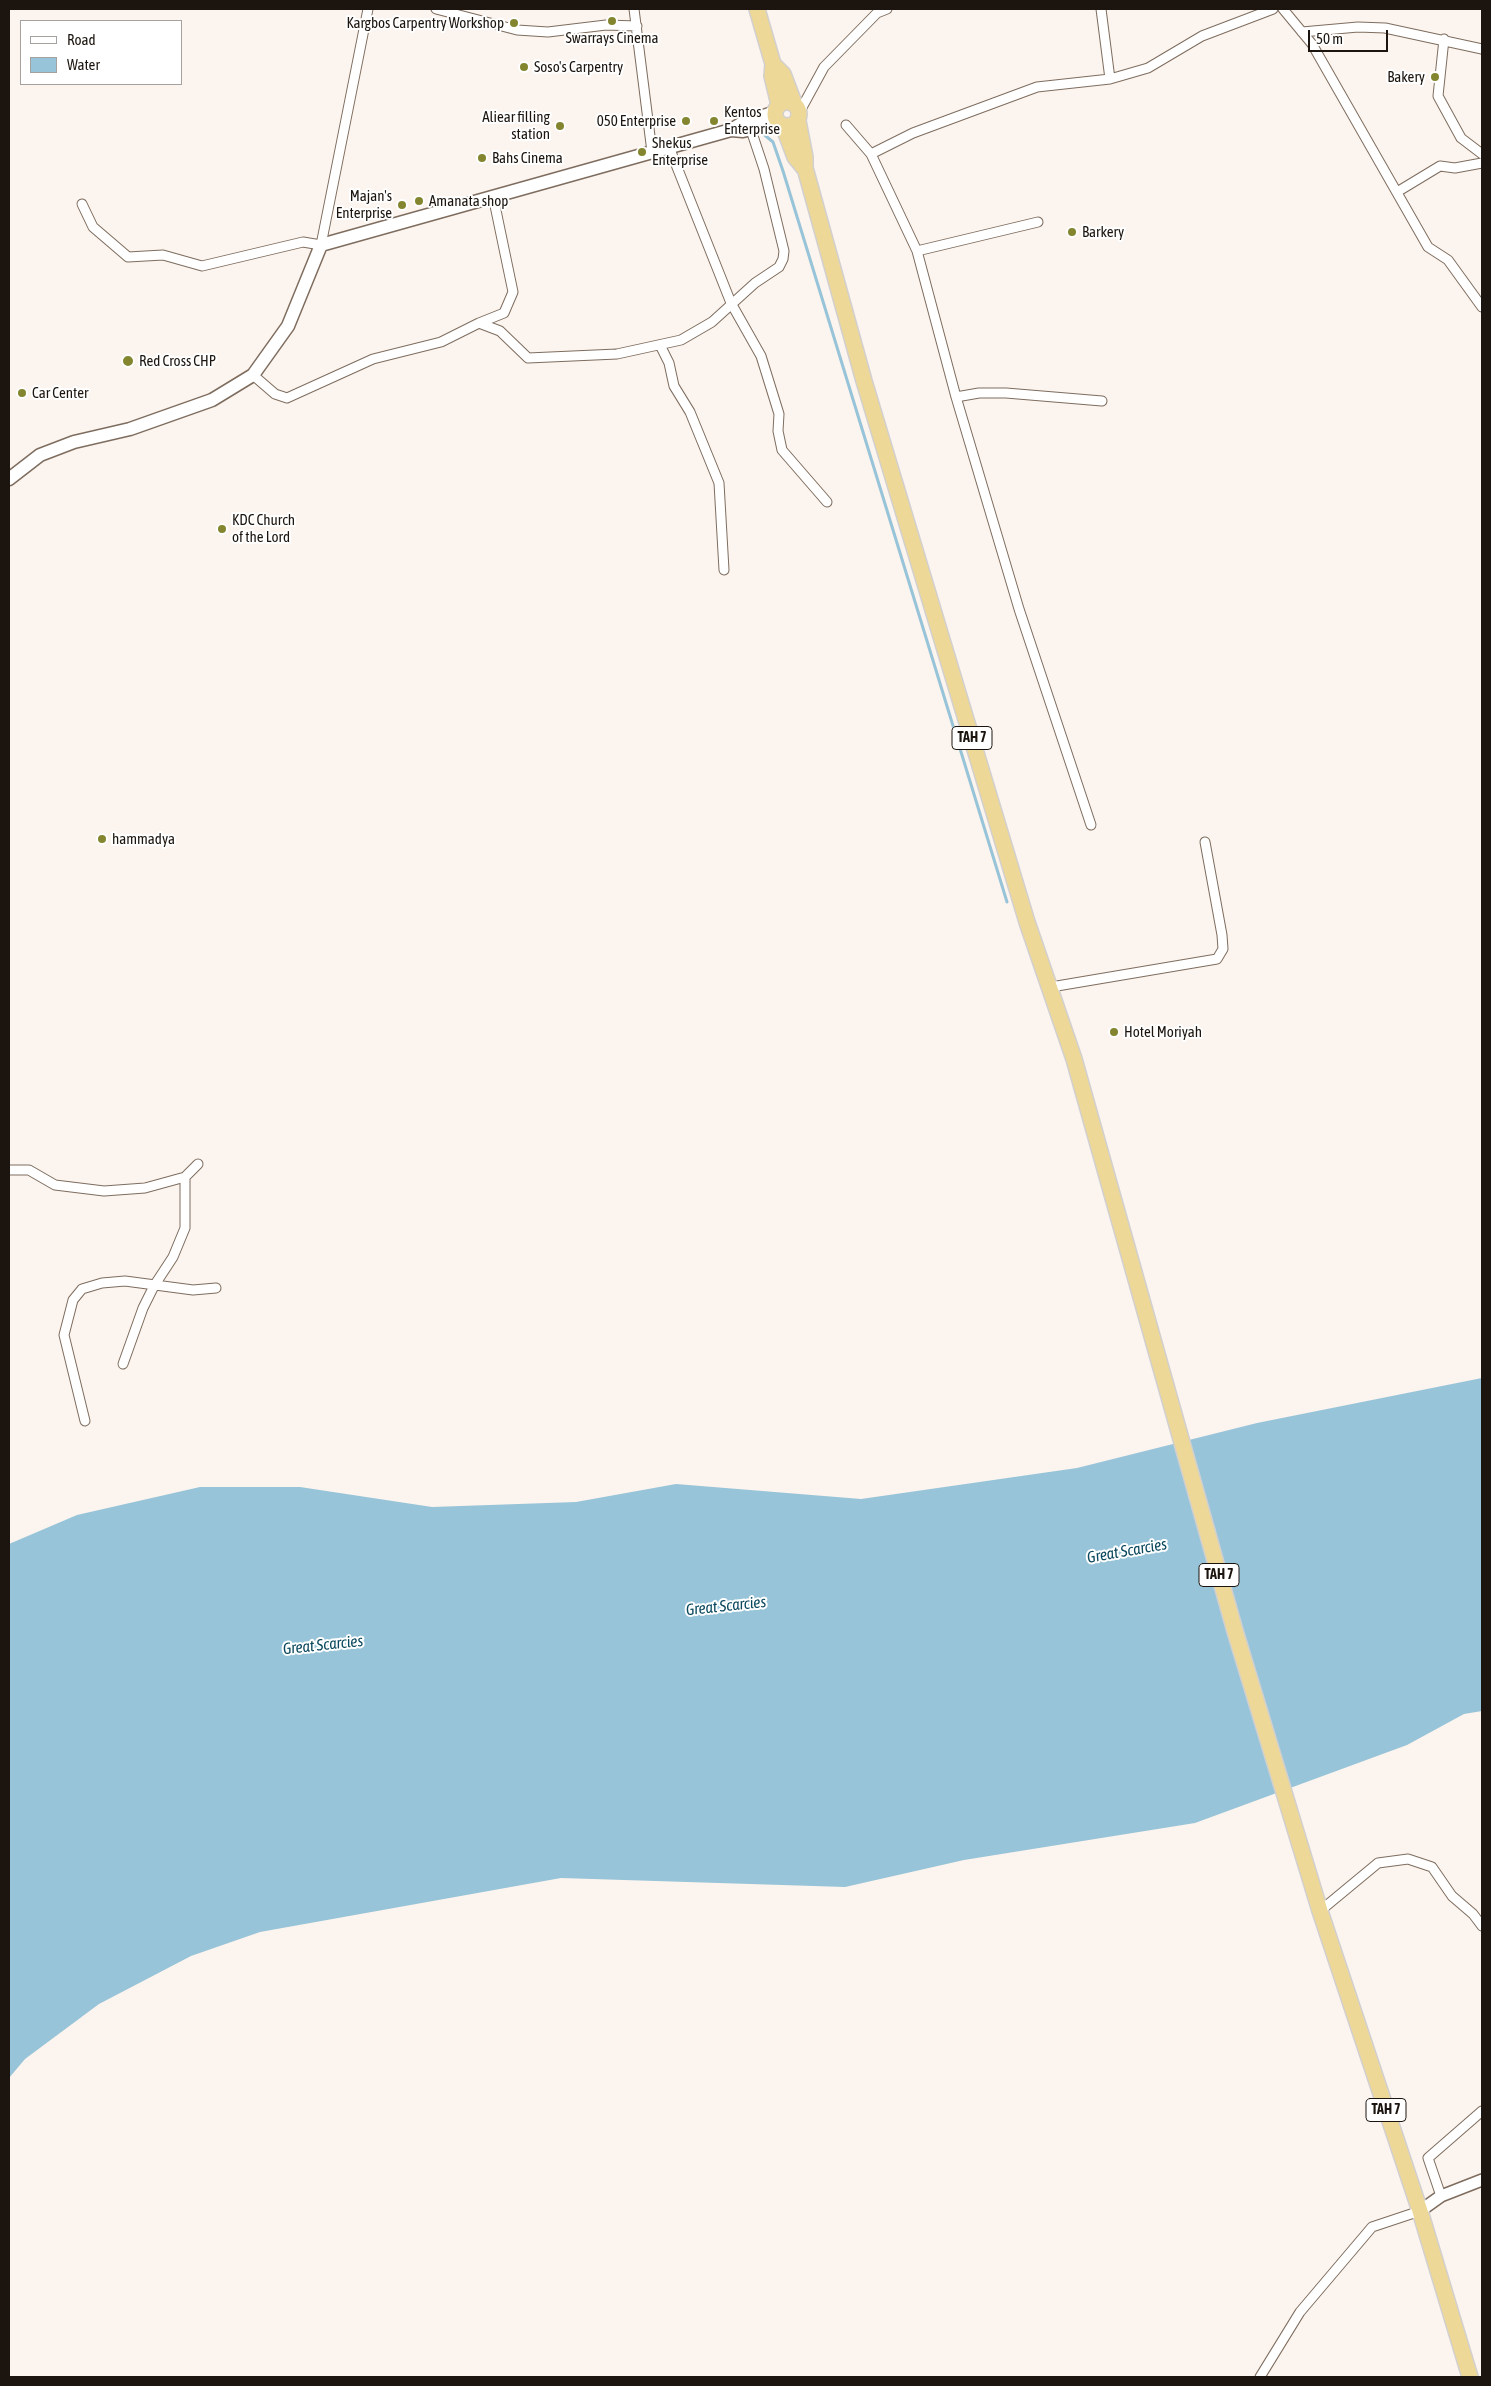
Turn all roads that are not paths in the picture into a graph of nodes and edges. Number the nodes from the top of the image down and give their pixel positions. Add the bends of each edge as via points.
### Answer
1 (368, 9) edge
2 (436, 9) edge
3 (634, 9) edge
4 (756, 9) edge
5 (887, 9) edge
6 (1100, 9) edge
7 (1273, 9) edge
8 (1283, 9) edge
9 (637, 26) junction
10 (1302, 32) junction
11 (1444, 40) junction
12 (1482, 49) edge
13 (1110, 79) junction
14 (787, 114) junction
15 (846, 125) dead end
16 (731, 130) junction
17 (751, 130) junction
18 (669, 147) junction
19 (652, 152) junction
20 (872, 154) junction
21 (1482, 154) edge
22 (1482, 164) edge
23 (1397, 192) junction
24 (493, 196) junction
25 (82, 204) dead end
26 (1038, 222) dead end
27 (321, 245) junction
28 (917, 251) junction
29 (731, 303) junction
30 (1482, 307) edge
31 (479, 323) junction
32 (660, 345) junction
33 (253, 375) junction
34 (956, 397) junction
35 (1102, 400) dead end
36 (9, 479) edge
37 (827, 502) dead end
38 (724, 570) dead end
39 (1091, 825) dead end
40 (1205, 842) dead end
41 (1051, 987) junction
42 (198, 1164) dead end
43 (9, 1170) edge
44 (185, 1177) junction
45 (154, 1286) junction
46 (216, 1288) dead end
47 (123, 1364) dead end
48 (85, 1421) dead end
49 (1320, 1911) junction
50 (1482, 1926) edge
51 (1482, 2110) edge
52 (1482, 2180) edge
53 (1441, 2196) junction
54 (1420, 2211) junction
55 (1260, 2377) edge
56 (1470, 2377) edge

1 - 27 street
2 - 9 street via 517,30 548,32 606,25
3 - 9 street
4 - 14 highway, TAH 7 via 773,64 783,74
5 - 14 street via 877,14 824,67
6 - 13 street
7 - 13 street via 1202,36 1148,68
8 - 10 street
9 - 19 street
10 - 11 street via 1385,28
10 - 23 street
11 - 12 street
11 - 21 street via 1438,96 1461,138
13 - 20 street via 1037,87 913,133
14 - 16 main road via 741,124
14 - 17 main road
14 - 41 highway, TAH 7 via 795,157 805,168 870,400 1027,922
15 - 20 street
16 - 17 main road
16 - 18 main road
17 - 29 street via 784,251 779,267
18 - 19 main road
18 - 29 street
19 - 24 main road
20 - 28 street
22 - 23 street via 1455,168 1440,166
23 - 30 street via 1428,247 1448,260
24 - 27 main road
24 - 31 street via 513,292 504,313
25 - 27 street via 93,227 128,257 163,255 202,266 303,242
26 - 28 street
27 - 33 main road via 288,326
28 - 34 street
29 - 32 street via 712,322 681,340
29 - 37 street via 761,356 779,414 782,450
31 - 32 street via 500,331 528,358 617,354
31 - 33 street via 441,342 373,359 287,398 275,394
32 - 38 street via 669,362 674,386 693,418 719,483
33 - 36 main road via 212,400 40,455
34 - 35 street via 1006,393
34 - 39 street via 1019,609
40 - 41 street via 1222,935 1223,949 1217,959
41 - 49 highway, TAH 7 via 1235,1631
42 - 44 street
43 - 44 street via 29,1170 55,1185 104,1191 145,1188
44 - 45 street via 185,1228 173,1257
45 - 46 street via 193,1290
45 - 47 street
45 - 48 street via 102,1283 82,1289 73,1300 64,1335
49 - 50 street via 1378,1863 1408,1859 1432,1867 1452,1896
49 - 54 highway, TAH 7
51 - 53 street via 1428,2158
52 - 53 street
53 - 54 street
54 - 55 street via 1372,2227 1300,2312
54 - 56 highway, TAH 7

